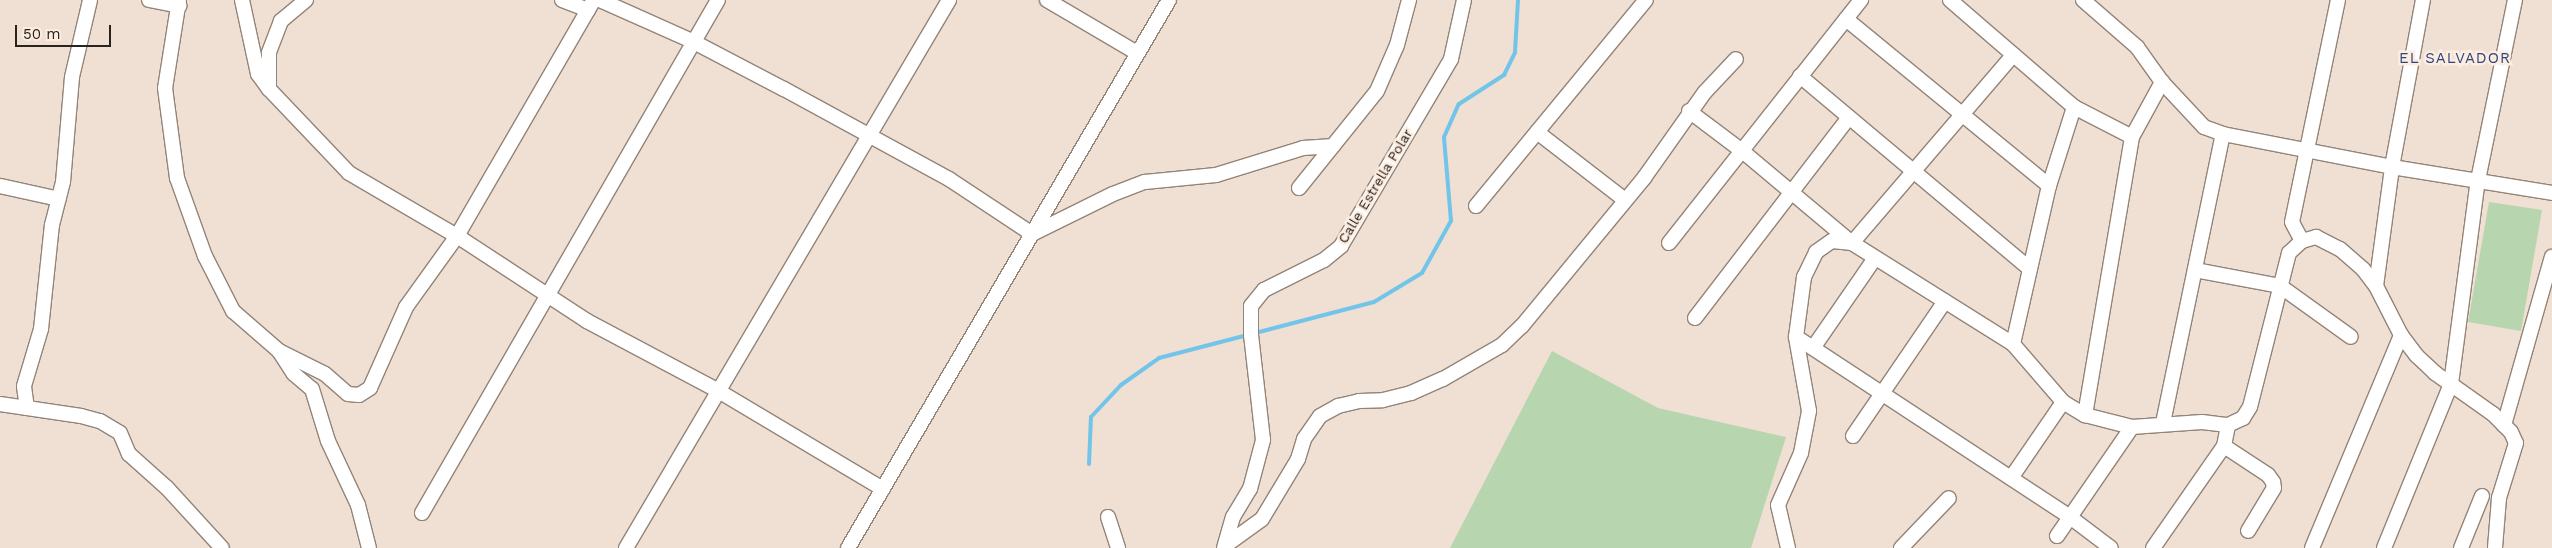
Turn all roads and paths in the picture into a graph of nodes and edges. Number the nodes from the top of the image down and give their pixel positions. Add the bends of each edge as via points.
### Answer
1 (90, 0) edge
2 (149, 0) edge
3 (242, 0) edge
4 (306, 0) edge
5 (562, 0) edge
6 (600, 0) edge
7 (718, 0) edge
8 (949, 0) edge
9 (1047, 0) edge
10 (1169, 0) edge
11 (1409, 0) edge
12 (1464, 0) edge
13 (1646, 0) edge
14 (1861, 0) edge
15 (1950, 0) edge
16 (2083, 0) edge
17 (2338, 0) edge
18 (2423, 0) edge
19 (2515, 0) edge
20 (179, 3) edge
21 (591, 5) edge
22 (1846, 19) junction
23 (692, 41) junction
24 (1137, 53) junction
25 (2013, 55) junction
26 (1736, 60) dead end
27 (1800, 76) junction
28 (2162, 82) junction
29 (269, 89) junction
30 (2074, 107) junction
31 (1689, 112) junction
32 (1962, 112) junction
33 (1849, 117) junction
34 (1537, 132) junction
35 (2223, 134) junction
36 (868, 137) junction
37 (2132, 137) junction
38 (1333, 146) junction
39 (1741, 150) junction
40 (2307, 150) junction
41 (2392, 167) junction
42 (1913, 170) junction
43 (2478, 180) junction
44 (0, 186) edge
45 (2049, 186) junction
46 (1299, 188) dead end
47 (1790, 193) junction
48 (2552, 193) edge
49 (59, 198) junction
50 (1626, 200) junction
51 (1476, 206) dead end
52 (1032, 234) junction
53 (456, 236) junction
54 (2302, 241) junction
55 (1669, 243) dead end
56 (1852, 243) junction
57 (2552, 257) edge
58 (1875, 258) junction
59 (2030, 269) junction
60 (2195, 270) junction
61 (2280, 286) junction
62 (2376, 286) junction
63 (546, 292) junction
64 (1945, 301) junction
65 (1695, 318) dead end
66 (2401, 335) junction
67 (1796, 337) junction
68 (2351, 337) dead end
69 (2013, 344) junction
70 (1813, 348) junction
71 (279, 351) junction
72 (2451, 384) junction
73 (718, 390) junction
74 (1883, 394) junction
75 (2063, 402) junction
76 (0, 404) edge
77 (28, 408) junction
78 (2085, 414) junction
79 (2163, 423) junction
80 (2228, 425) junction
81 (2504, 425) junction
82 (2132, 427) junction
83 (1853, 436) dead end
84 (2224, 446) junction
85 (2011, 478) junction
86 (883, 488) junction
87 (2482, 496) dead end
88 (1949, 498) dead end
89 (422, 513) dead end
90 (1108, 517) dead end
91 (2070, 517) junction
92 (2248, 531) dead end
93 (2057, 536) dead end
94 (1225, 547) edge
95 (222, 548) edge
96 (368, 548) edge
97 (626, 548) edge
98 (848, 548) edge
99 (1118, 548) edge
100 (1788, 548) edge
101 (1901, 548) edge
102 (2111, 548) edge
103 (2154, 548) edge
104 (2312, 548) edge
105 (2384, 548) edge
106 (2460, 548) edge
107 (2495, 548) edge

1 - 49 street via 72,77
2 - 20 street
3 - 29 street via 258,74
4 - 29 street via 281,21 269,53
5 - 21 street
6 - 23 street
7 - 23 street
8 - 36 street
9 - 24 street
10 - 24 street
11 - 38 street via 1397,45 1377,91
12 - 94 street, Calle Estrella Polar via 1451,60 1341,246 1324,260 1264,290 1251,306 1250,336 1264,440 1250,489 1228,530
13 - 34 street
14 - 22 street
15 - 25 street
16 - 28 street via 2137,47
17 - 40 street
18 - 41 street
19 - 43 street
20 - 71 street via 165,88 177,178 206,256 233,311
21 - 53 street
22 - 27 street
22 - 32 street
23 - 36 street
23 - 63 street
24 - 52 street
25 - 30 street
25 - 32 street
26 - 31 street
27 - 33 street
27 - 39 street
28 - 35 street via 2204,127
28 - 37 street
29 - 53 street via 349,172
30 - 37 street
30 - 45 street
31 - 39 street
31 - 50 street
32 - 42 street
32 - 45 street
33 - 42 street
33 - 47 street
34 - 50 street
34 - 51 street
35 - 40 street
35 - 60 street
36 - 52 street via 949,179
36 - 73 street
37 - 78 street
38 - 46 street
38 - 52 street via 1303,148 1216,176 1146,182 1113,194
39 - 47 street
39 - 55 street
40 - 41 street
40 - 54 street via 2292,222
41 - 43 street
41 - 62 street
42 - 56 street
42 - 59 street
43 - 48 street
43 - 72 street
44 - 49 street
45 - 59 street
47 - 56 street
47 - 65 street
49 - 77 street via 52,225 41,329 24,386
50 - 94 street via 1548,297 1502,345 1443,379 1411,393 1383,400 1359,400 1320,416 1304,439 1298,459 1262,519
52 - 86 street
53 - 63 street
53 - 71 street via 406,307 370,388 359,395 348,394 325,374
54 - 61 street via 2289,253
54 - 62 street via 2316,237 2340,249
56 - 58 street
56 - 67 street via 1832,241 1816,252 1804,277
57 - 81 street
58 - 64 street
58 - 70 street
59 - 69 street
60 - 61 street
60 - 79 street
61 - 68 street
61 - 80 street via 2250,408 2243,418
62 - 66 street
63 - 73 street via 587,321
63 - 89 street
64 - 69 street
64 - 74 street
66 - 72 street via 2435,373
66 - 104 street
67 - 70 street
67 - 100 street via 1809,411 1801,453 1778,505
69 - 75 street
70 - 74 street
71 - 96 street via 294,374 312,389 328,441 358,505
72 - 81 street
72 - 105 street
73 - 86 street
73 - 97 street
74 - 83 street
74 - 85 street
75 - 78 street
75 - 85 street
76 - 77 street
77 - 95 street via 100,421 120,434 130,454 167,488
78 - 82 street
79 - 80 street
79 - 82 street
80 - 84 street
81 - 107 street via 2516,442 2499,498
82 - 91 street
84 - 92 street via 2274,482 2274,488
84 - 103 street
85 - 91 street
86 - 98 street
87 - 106 street
88 - 101 street
90 - 99 street
91 - 93 street
91 - 102 street

